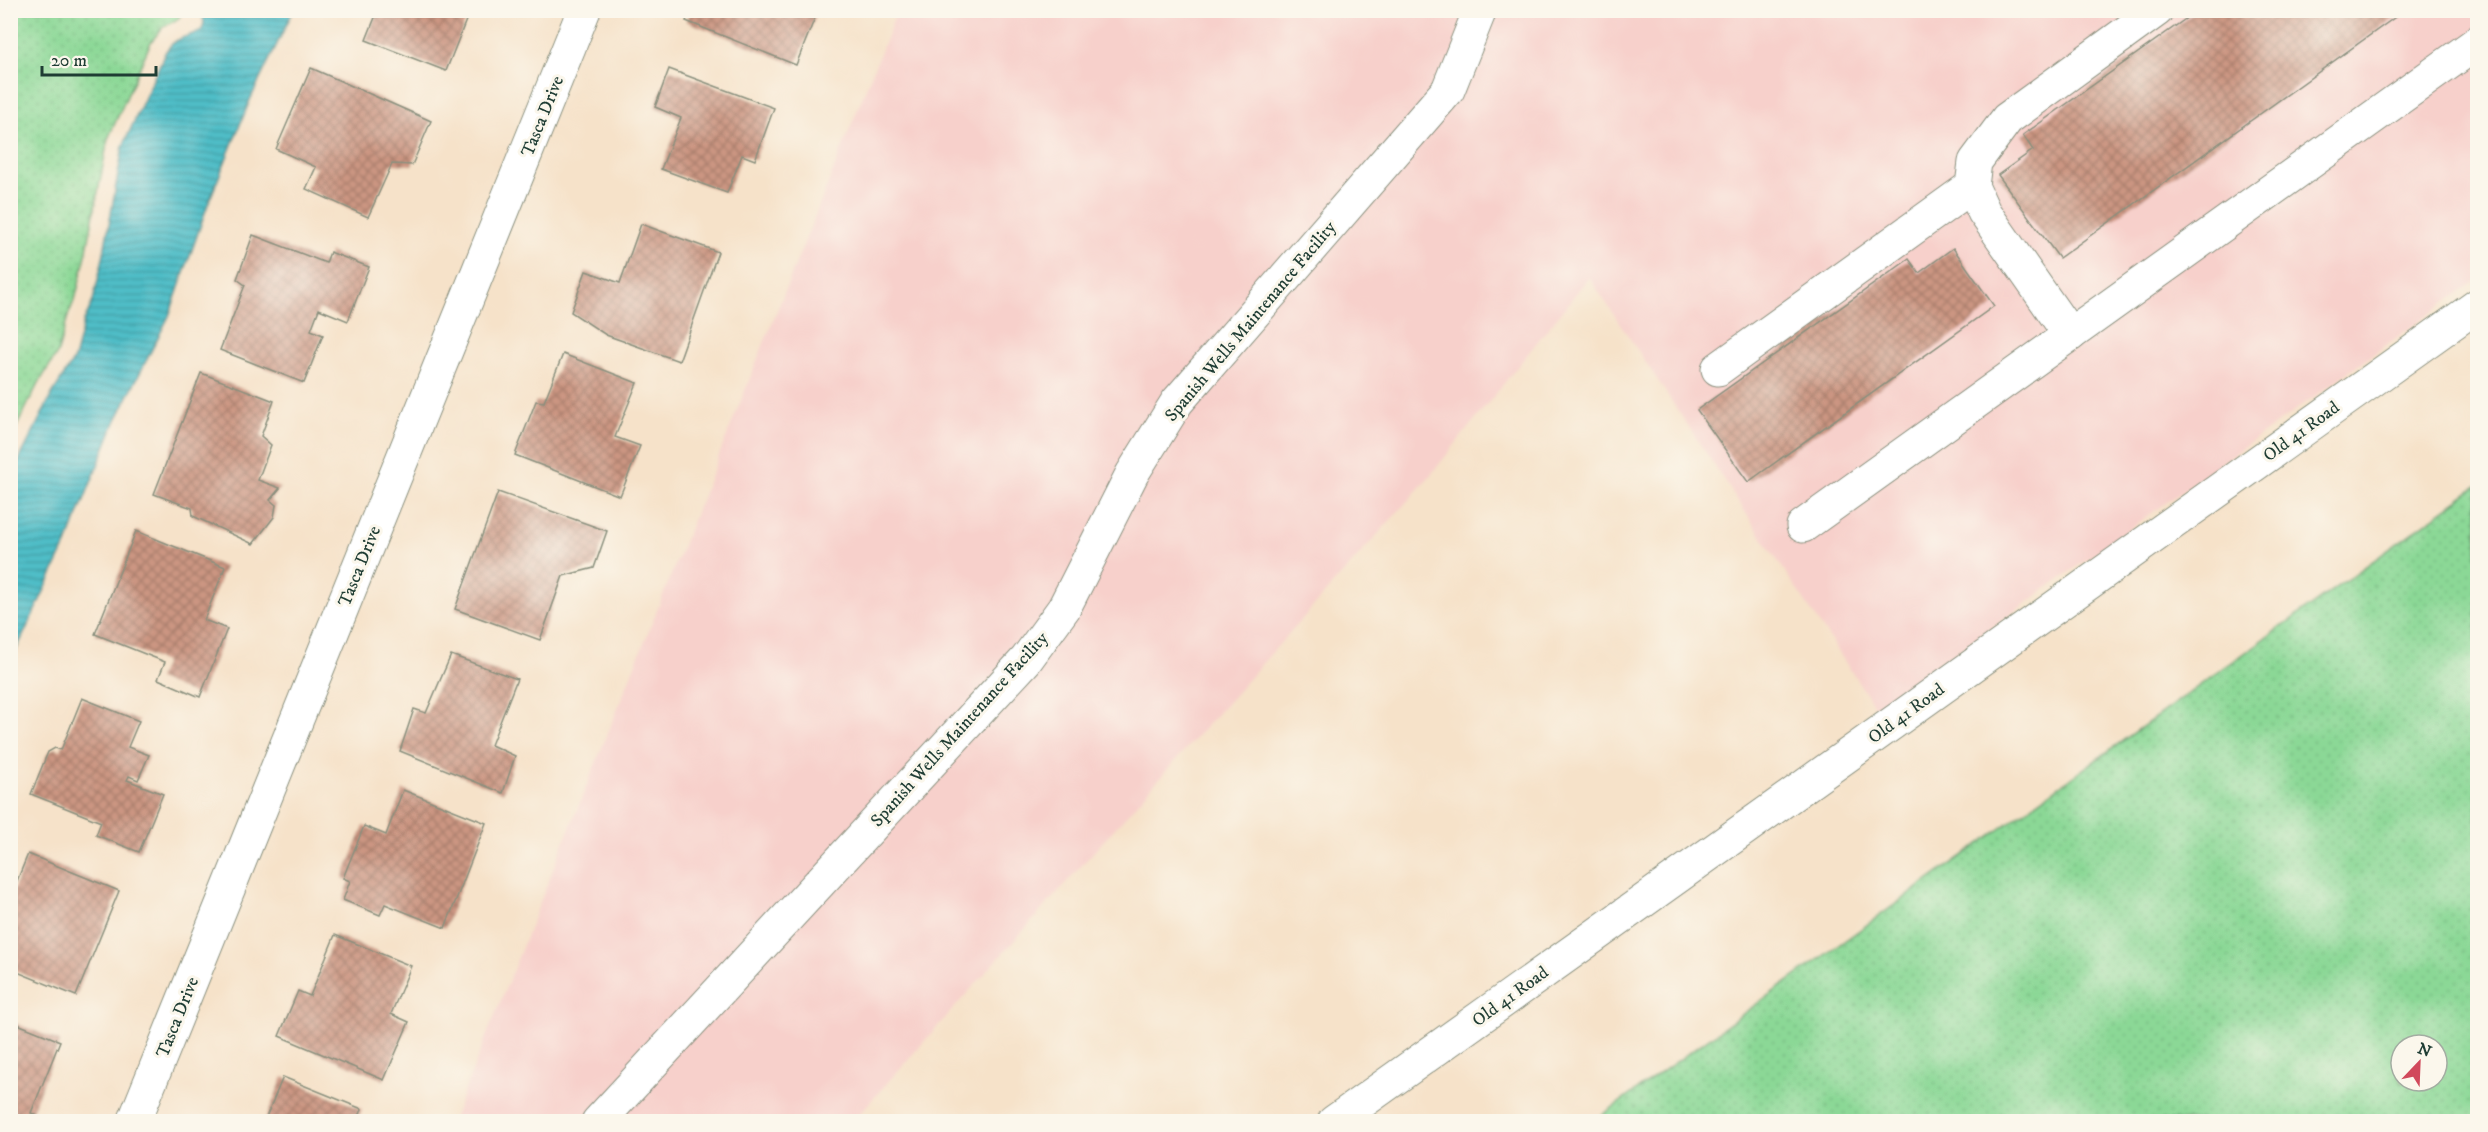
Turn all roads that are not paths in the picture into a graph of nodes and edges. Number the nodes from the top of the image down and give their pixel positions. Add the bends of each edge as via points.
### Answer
1 (584, 10) edge
2 (1480, 10) edge
3 (2157, 10) edge
4 (2478, 42) edge
5 (1972, 186) junction
6 (2478, 305) edge
7 (2070, 334) junction
8 (1718, 369) dead end
9 (1803, 526) dead end
10 (134, 1122) edge
11 (598, 1122) edge
12 (1334, 1122) edge

1 - 10 street, Tasca Drive
2 - 11 street, Spanish Wells Maintenance Facility via 1448,90 1177,402 1132,474 1064,609 1026,660
3 - 5 street via 2007,119 1976,162
4 - 7 street
5 - 7 street via 1984,212
5 - 8 street
6 - 12 street, Old 41 Road
7 - 9 street

